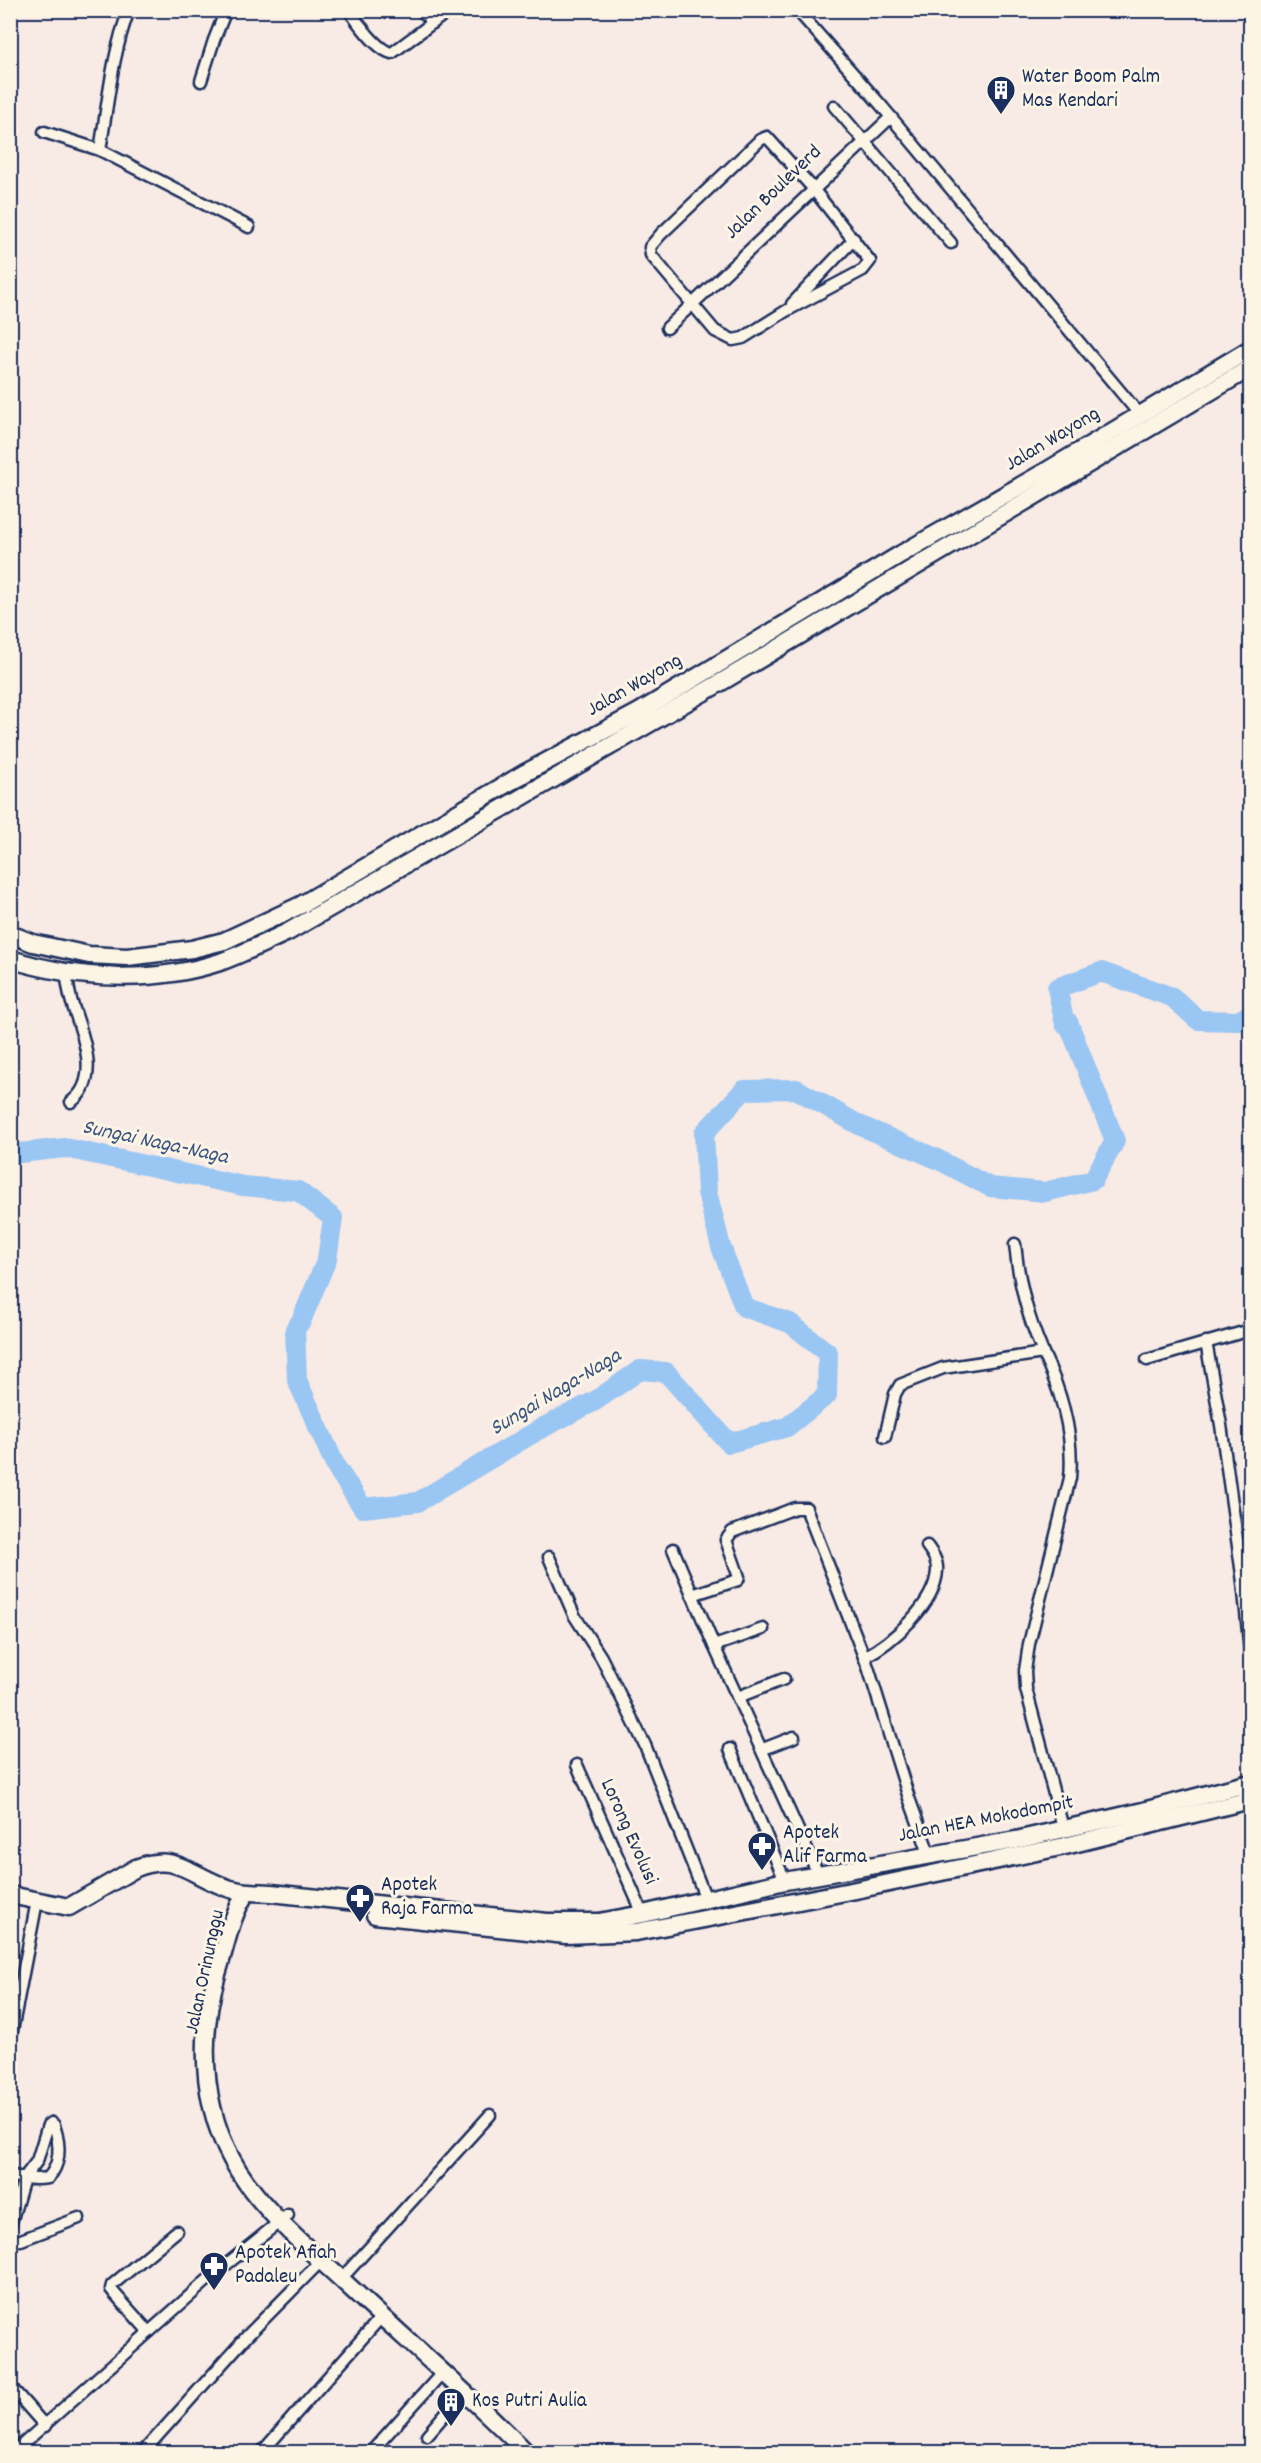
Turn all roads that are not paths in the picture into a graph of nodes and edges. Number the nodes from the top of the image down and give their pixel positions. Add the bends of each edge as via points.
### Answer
1 (129, 10) edge
2 (226, 10) edge
3 (349, 10) edge
4 (421, 10) edge
5 (450, 10) edge
6 (797, 10) edge
7 (433, 23) junction
8 (201, 81) dead end
9 (834, 106) dead end
10 (888, 114) junction
11 (44, 132) dead end
12 (863, 139) junction
13 (100, 150) junction
14 (811, 187) junction
15 (249, 227) dead end
16 (854, 239) junction
17 (951, 243) dead end
18 (690, 304) junction
19 (786, 311) junction
20 (667, 328) dead end
21 (1251, 349) edge
22 (1251, 368) edge
23 (1140, 415) junction
24 (10, 934) edge
25 (10, 959) edge
26 (66, 973) junction
27 (71, 1102) dead end
28 (1015, 1244) dead end
29 (1251, 1330) edge
30 (1206, 1342) junction
31 (1042, 1353) junction
32 (1146, 1360) dead end
33 (885, 1437) dead end
34 (927, 1545) dead end
35 (673, 1548) dead end
36 (549, 1557) dead end
37 (692, 1595) junction
38 (763, 1629) dead end
39 (714, 1646) junction
40 (1251, 1652) edge
41 (864, 1657) junction
42 (784, 1679) dead end
43 (738, 1697) junction
44 (794, 1737) dead end
45 (730, 1749) dead end
46 (763, 1749) junction
47 (577, 1765) dead end
48 (1251, 1783) edge
49 (1251, 1800) edge
50 (1063, 1828) junction
51 (1017, 1848) junction
52 (930, 1856) junction
53 (910, 1859) junction
54 (819, 1876) junction
55 (915, 1877) junction
56 (785, 1881) junction
57 (246, 1893) junction
58 (10, 1895) edge
59 (706, 1899) junction
60 (37, 1901) junction
61 (643, 1914) junction
62 (10, 2041) edge
63 (490, 2115) dead end
64 (10, 2175) edge
65 (24, 2178) junction
66 (79, 2218) dead end
67 (284, 2218) junction
68 (10, 2226) edge
69 (177, 2231) dead end
70 (10, 2241) edge
71 (322, 2260) junction
72 (344, 2275) junction
73 (382, 2316) junction
74 (149, 2332) junction
75 (442, 2373) junction
76 (10, 2386) edge
77 (464, 2392) junction
78 (484, 2407) junction
79 (45, 2426) junction
80 (427, 2435) dead end
81 (14, 2452) edge
82 (143, 2452) edge
83 (262, 2452) edge
84 (371, 2452) edge
85 (526, 2452) edge
86 (534, 2452) edge

1 - 13 street via 123,24
2 - 8 street
3 - 7 street via 369,35 392,53
4 - 7 street
5 - 7 street
6 - 10 street
9 - 12 street
10 - 12 street, Jalan Bouleverd
10 - 23 street
11 - 13 street
12 - 14 street, Jalan Bouleverd
12 - 17 street
13 - 15 street
14 - 16 street
14 - 18 street, Jalan Bouleverd
14 - 18 street via 770,139 764,138 661,234 650,248 651,255
16 - 19 street
16 - 19 street via 868,256 867,267
18 - 19 street via 715,331 732,340
18 - 20 street, Jalan Bouleverd
21 - 23 street, Jalan Wayong
22 - 26 street, Jalan Wayong via 718,684 288,932 218,962 182,970 97,977
23 - 24 street, Jalan Wayong via 639,712 525,772 301,905 259,925 224,941 192,949 127,957 89,955 33,944
25 - 26 street, Jalan Wayong
26 - 27 street via 87,1053 82,1089
28 - 31 street via 1019,1285
29 - 30 street
30 - 32 street
30 - 40 street
31 - 33 street via 943,1368 906,1381 895,1394
31 - 50 street via 1054,1376 1064,1411 1072,1458 1024,1671
34 - 41 street via 936,1559 937,1570 921,1610
35 - 37 street
36 - 59 street via 574,1615 601,1657 645,1745
37 - 39 street
37 - 41 street via 738,1580 726,1540 732,1532 795,1508 806,1508
38 - 39 street
39 - 43 street
41 - 52 street
42 - 43 street
43 - 46 street
44 - 46 street
45 - 56 street
46 - 54 street
47 - 61 street, Lorong Evolusi
48 - 50 street, Jalan HEA Mokodompit
49 - 51 street, Jalan HEA Mokodompit
50 - 51 street, Jalan HEA Mokodompit
51 - 52 street, Jalan HEA Mokodompit
51 - 55 street, Jalan HEA Mokodompit
52 - 53 street, Jalan HEA Mokodompit
53 - 54 street, Jalan HEA Mokodompit
53 - 55 street
54 - 56 street, Jalan HEA Mokodompit
55 - 57 street, Jalan HEA Mokodompit via 610,1935 469,1926 254,1900
56 - 59 street, Jalan HEA Mokodompit
57 - 60 street via 218,1885 177,1864 158,1862 115,1879 69,1907
57 - 61 street, Jalan HEA Mokodompit via 547,1922 599,1922
57 - 67 street, Jalan Orinunggu via 212,2033 214,2063 219,2096 239,2153
58 - 60 street
59 - 61 street, Jalan HEA Mokodompit
60 - 62 street
63 - 72 street
64 - 65 street
65 - 65 street via 48,2178 57,2165 51,2123 37,2161
65 - 68 street
66 - 70 street
67 - 71 street, Jalan Orinunggu
67 - 72 street, Jalan Orinunggu
67 - 74 street
69 - 74 street via 112,2285 111,2289
71 - 72 street, Jalan Orinunggu
71 - 82 street
72 - 73 street, Jalan Orinunggu
72 - 78 street, Jalan Orinunggu
73 - 75 street, Jalan Orinunggu
73 - 83 street
74 - 79 street
75 - 77 street, Jalan Orinunggu
75 - 84 street
76 - 79 street
77 - 78 street, Jalan Orinunggu
77 - 80 street
78 - 85 street, Jalan Orinunggu
78 - 86 street, Jalan Orinunggu
79 - 81 street

